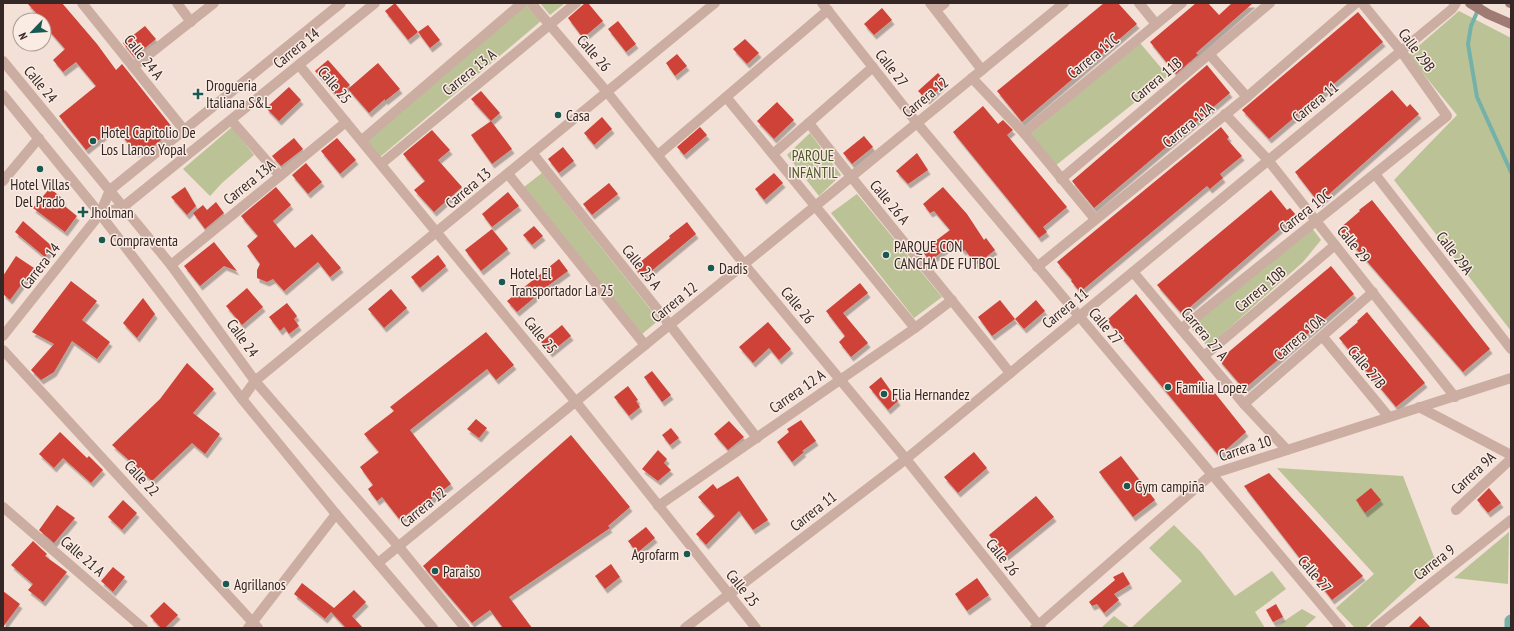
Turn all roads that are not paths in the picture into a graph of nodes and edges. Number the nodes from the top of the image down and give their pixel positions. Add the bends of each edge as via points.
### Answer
1 (82, 3) edge
2 (177, 3) edge
3 (214, 3) edge
4 (341, 3) edge
5 (375, 3) edge
6 (522, 3) edge
7 (531, 3) edge
8 (576, 3) edge
9 (715, 3) edge
10 (945, 3) edge
11 (1064, 3) edge
12 (1139, 3) edge
13 (1182, 3) edge
14 (1270, 3) edge
15 (1356, 3) edge
16 (1362, 3) edge
17 (1456, 3) edge
18 (1470, 3) edge
19 (825, 7) edge
20 (933, 7) edge
21 (191, 22) junction
22 (1156, 24) junction
23 (1511, 24) edge
24 (550, 25) junction
25 (1401, 51) junction
26 (1210, 55) junction
27 (3, 61) edge
28 (299, 65) junction
29 (133, 67) junction
30 (873, 67) junction
31 (982, 70) junction
32 (972, 78) junction
33 (608, 92) junction
34 (3, 94) edge
35 (726, 97) junction
36 (1247, 97) junction
37 (1225, 114) junction
38 (1447, 116) joint
39 (231, 120) junction
40 (346, 122) junction
41 (809, 123) junction
42 (917, 123) junction
43 (184, 130) junction
44 (1024, 133) junction
45 (38, 138) junction
46 (362, 140) junction
47 (533, 154) junction
48 (774, 154) junction
49 (658, 155) junction
50 (1268, 160) junction
51 (381, 164) junction
52 (508, 174) junction
53 (1375, 174) junction
54 (280, 176) junction
55 (850, 177) junction
56 (1062, 179) junction
57 (3, 181) edge
58 (110, 190) junction
59 (816, 206) junction
60 (123, 207) junction
61 (100, 214) junction
62 (1095, 219) junction
63 (1316, 220) junction
64 (438, 232) junction
65 (1335, 245) junction
66 (744, 264) junction
67 (171, 265) junction
68 (1037, 267) junction
69 (1133, 272) junction
70 (1373, 292) junction
71 (952, 300) junction
72 (1078, 317) junction
73 (670, 325) junction
74 (914, 328) junction
75 (1181, 329) junction
76 (3, 336) edge
77 (1323, 337) junction
78 (645, 345) junction
79 (1511, 349) edge
80 (3, 350) edge
81 (1204, 356) junction
82 (1010, 373) junction
83 (1511, 378) edge
84 (840, 379) junction
85 (255, 381) junction
86 (1455, 396) junction
87 (242, 399) junction
88 (576, 402) junction
89 (1244, 404) junction
90 (1419, 407) junction
91 (1388, 416) junction
92 (757, 438) junction
93 (1287, 450) junction
94 (1511, 455) edge
95 (906, 459) junction
96 (1511, 459) edge
97 (1212, 474) junction
98 (658, 506) junction
99 (3, 507) edge
100 (1456, 510) dead end
101 (336, 514) junction
102 (1511, 520) edge
103 (399, 546) junction
104 (378, 563) junction
105 (729, 595) junction
106 (253, 626) edge
107 (1038, 627) edge
108 (143, 628) edge
109 (433, 628) edge
110 (465, 628) edge
111 (685, 628) edge
112 (756, 628) edge
113 (1341, 628) edge
114 (1375, 628) edge

1 - 29 street, Calle 24 A
2 - 21 street
3 - 21 street
4 - 43 street, Carrera 14
5 - 28 street, Carrera 14
6 - 46 street, Carrera 13 A
7 - 24 street, Calle 26
8 - 24 street, Carrera 13 A
9 - 33 street, Carrera 13
10 - 20 street
11 - 31 street, Carrera 12
12 - 22 street
13 - 22 street, Carrera 11C
14 - 26 street, Carrera 11B
15 - 36 street, Carrera 11A
16 - 25 street, Calle 29B
17 - 25 street, Carrera 11
18 - 23 main road
19 - 30 street, Calle 27
19 - 35 street
20 - 31 street
21 - 29 street
22 - 44 street, Carrera 11C
24 - 33 street, Calle 26
24 - 51 street, Carrera 13 A
25 - 38 street, Calle 29B
25 - 50 street, Carrera 11
26 - 36 street
26 - 56 street, Carrera 11B
27 - 58 street, Calle 24
28 - 39 street, Carrera 14
28 - 40 street, Calle 25
29 - 43 street, Calle 24 A
30 - 41 street
30 - 42 street, Calle 27
31 - 32 street, Carrera 12
32 - 42 street, Carrera 12
32 - 44 street
33 - 47 street, Carrera 13
33 - 49 street, Calle 26
34 - 45 street
35 - 48 street
35 - 49 street
36 - 37 street, Carrera 11A
37 - 50 street, Calle 29
37 - 62 street, Carrera 11A
38 - 53 street, Carrera 10C
39 - 54 street
39 - 60 street, Carrera 14
40 - 46 street, Calle 25
40 - 54 street, Carrera 13A
41 - 48 street
41 - 55 street, Calle 26 A
42 - 55 street, Carrera 12
42 - 68 street, Calle 27
43 - 58 street, Carrera 14
44 - 56 street
45 - 57 street
45 - 61 street
46 - 51 street, Calle 25
47 - 52 street, Carrera 13
47 - 73 street, Calle 25 A
48 - 59 street
49 - 66 street, Calle 26
50 - 63 street, Calle 29
50 - 69 street, Carrera 11
51 - 64 street, Calle 25
52 - 64 street, Carrera 13
52 - 78 street
53 - 63 street, Carrera 10C
53 - 79 street, Calle 29A
54 - 67 street, Carrera 13A
55 - 59 street, Carrera 12
55 - 71 street, Calle 26 A
56 - 62 street
58 - 60 street, Calle 24
58 - 61 street, Carrera 14
59 - 66 street, Carrera 12
59 - 74 street
60 - 61 street, Carrera 14
60 - 67 street, Calle 24
61 - 76 street, Carrera 14
61 - 87 street
62 - 68 street, Carrera 11A
63 - 65 street, Calle 29
63 - 75 street, Carrera 10C
64 - 85 street, Carrera 13
64 - 88 street, Calle 25
65 - 70 street, Calle 29
65 - 81 street, Carrera 10B
66 - 73 street, Carrera 12
66 - 84 street, Calle 26
67 - 85 street, Calle 24
68 - 72 street, Calle 27
69 - 72 street, Carrera 11
69 - 75 street, Carrera 27 A
70 - 77 street, Carrera 10A
70 - 86 street, Calle 29
71 - 74 street, Carrera 12 A
71 - 82 street, Calle 26 A
72 - 82 street, Carrera 11
72 - 97 street, Calle 27
73 - 78 street, Carrera 12
73 - 92 street, Calle 25 A
74 - 84 street, Carrera 12 A
75 - 81 street, Carrera 27 A
77 - 89 street, Carrera 10A
77 - 91 street, Calle 27B
78 - 88 street, Carrera 12
80 - 106 street, Calle 22
81 - 89 street, Carrera 27 A
82 - 95 street, Carrera 11
83 - 86 street, Carrera 10
84 - 92 street, Carrera 12 A
84 - 95 street, Calle 26
85 - 87 street, Carrera 13
85 - 103 street, Calle 24
86 - 90 street, Carrera 10
87 - 101 street
88 - 98 street, Calle 25
88 - 103 street, Carrera 12
89 - 93 street, Carrera 27 A
90 - 91 street, Carrera 10
90 - 94 street
91 - 93 street, Carrera 10
92 - 98 street, Carrera 12 A
93 - 97 street, Carrera 10
95 - 105 street, Carrera 11
95 - 107 street, Calle 26
96 - 100 street, Carrera 9A
97 - 107 street, Carrera 10
97 - 113 street, Calle 27
98 - 105 street, Calle 25
99 - 108 street, Calle 21 A
101 - 104 street
101 - 106 street
102 - 114 street, Carrera 9
103 - 104 street, Carrera 12
103 - 110 street, Calle 24
104 - 109 street
105 - 111 street, Carrera 11
105 - 112 street, Calle 25

